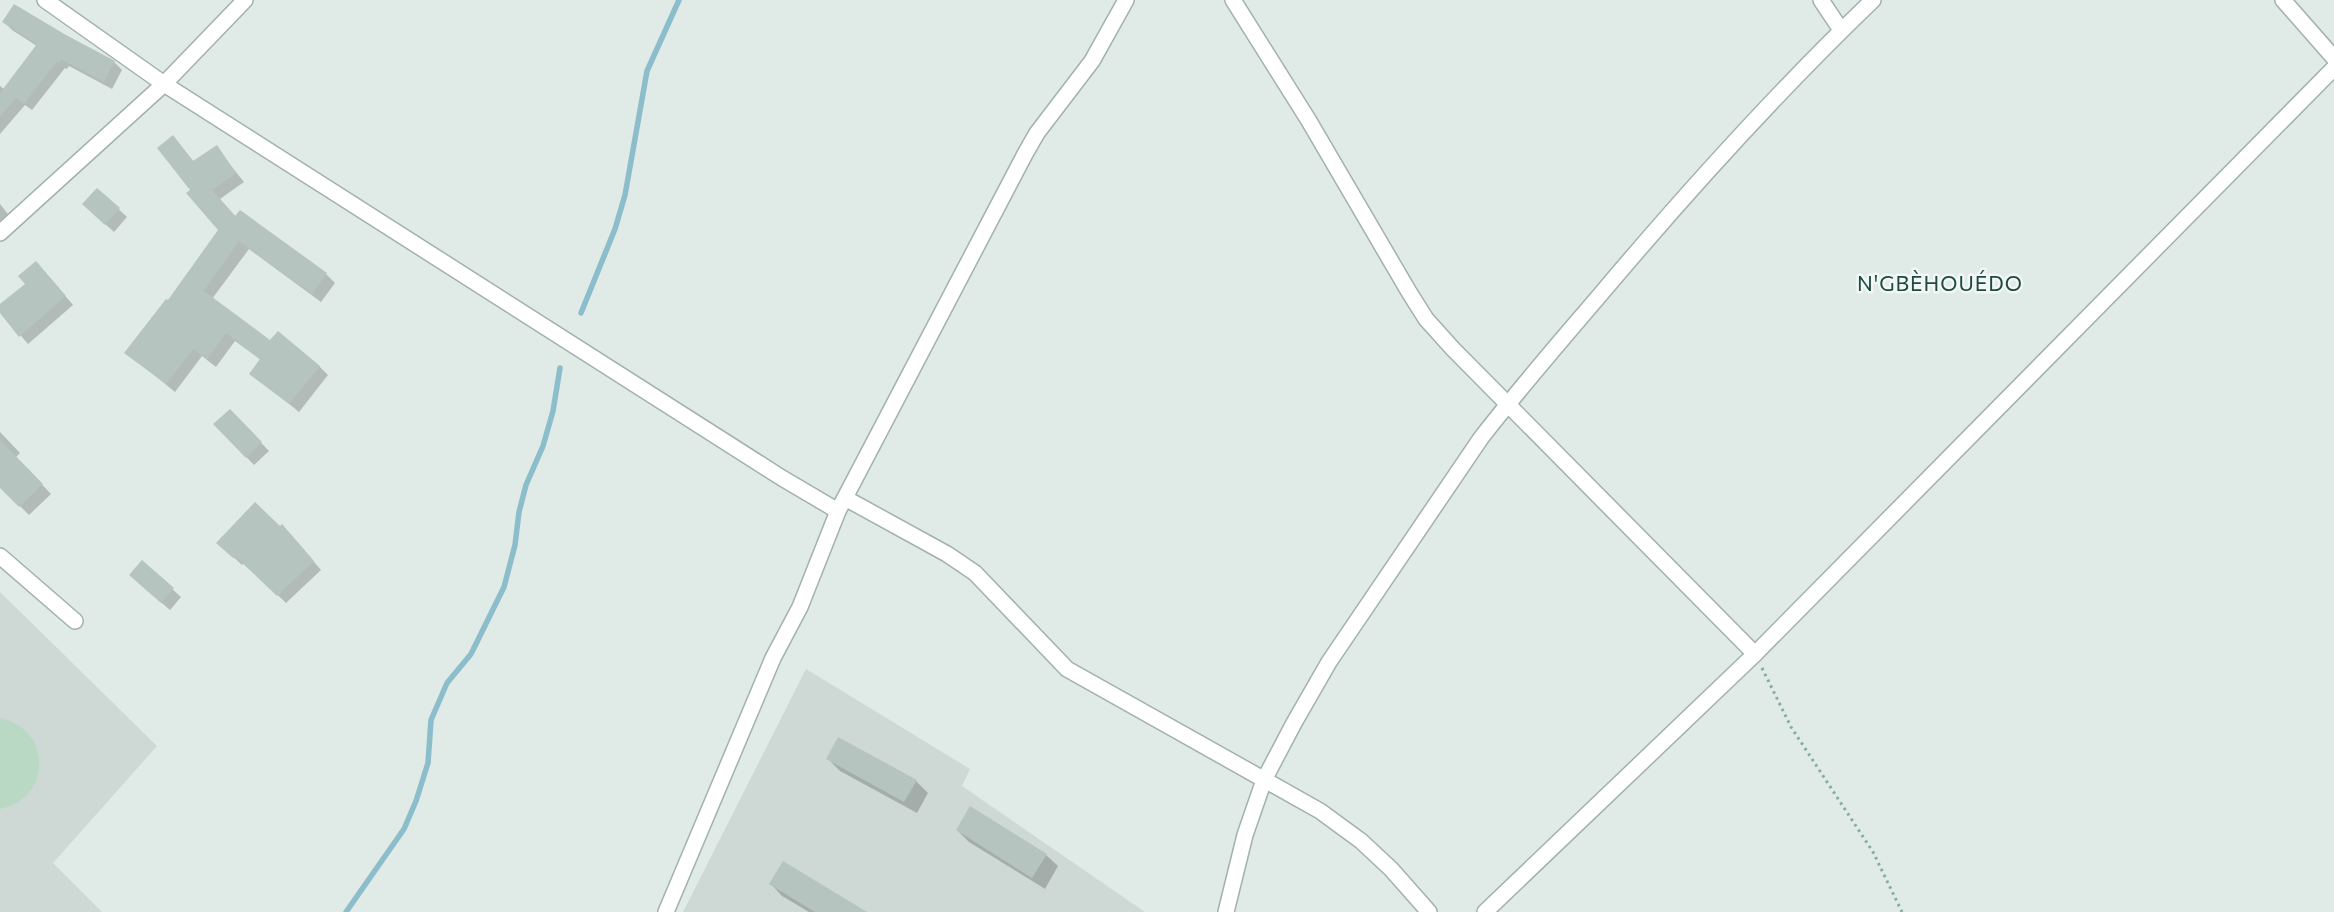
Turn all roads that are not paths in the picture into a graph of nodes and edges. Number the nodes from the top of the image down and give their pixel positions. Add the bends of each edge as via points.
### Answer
1 (45, 0) edge
2 (245, 0) edge
3 (1126, 0) edge
4 (1232, 0) edge
5 (1821, 0) edge
6 (1873, 0) edge
7 (2283, 0) edge
8 (1841, 30) junction
9 (2334, 58) edge
10 (2334, 68) edge
11 (164, 84) junction
12 (0, 233) edge
13 (1508, 404) junction
14 (845, 498) junction
15 (838, 511) junction
16 (0, 556) edge
17 (75, 621) dead end
18 (1755, 654) junction
19 (1264, 780) junction
20 (666, 912) edge
21 (1226, 912) edge
22 (1429, 912) edge
23 (1485, 912) edge

1 - 11 street
2 - 11 street
3 - 14 street via 1092,61 1037,133 1025,154
4 - 13 street via 1309,121 1426,319
5 - 8 street
6 - 8 street
7 - 9 street
8 - 13 street via 1650,235
10 - 18 street
11 - 12 street
11 - 15 street via 773,473
13 - 18 street
13 - 19 street via 1481,438 1330,662
14 - 15 street
14 - 19 street via 975,573 1067,669
15 - 20 street via 800,607 773,658
16 - 17 street
18 - 23 street
19 - 21 street via 1245,836
19 - 22 street via 1320,811 1361,841

